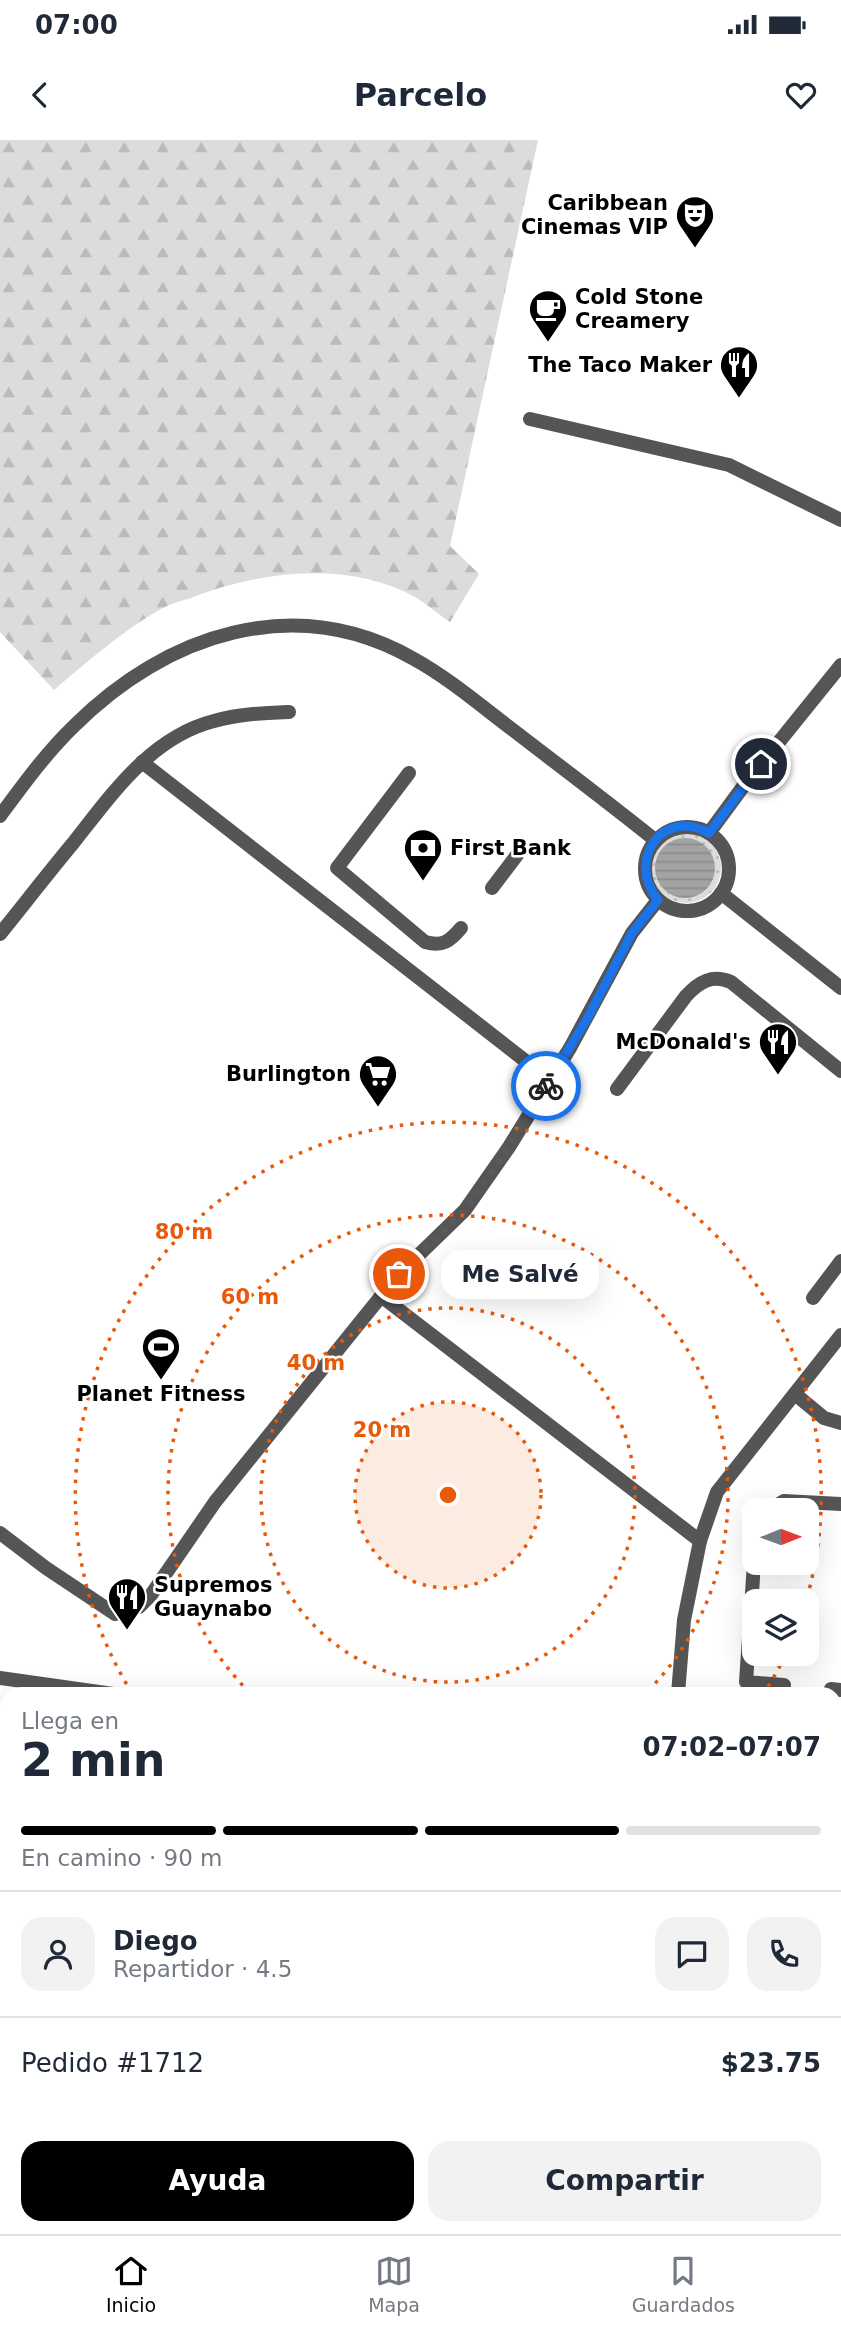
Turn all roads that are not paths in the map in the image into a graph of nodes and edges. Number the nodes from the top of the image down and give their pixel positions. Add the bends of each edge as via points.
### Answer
1 (530, 419) dead end
2 (841, 520) edge
3 (841, 665) edge
4 (289, 712) dead end
5 (142, 762) junction
6 (409, 773) dead end
7 (0, 816) edge
8 (709, 833) junction
9 (655, 840) junction
10 (517, 855) dead end
11 (492, 888) dead end
12 (721, 893) junction
13 (658, 900) junction
14 (461, 928) dead end
15 (0, 934) edge
16 (841, 988) edge
17 (841, 1071) edge
18 (550, 1080) junction
19 (617, 1089) dead end
20 (841, 1261) edge
21 (382, 1296) junction
22 (813, 1298) dead end
23 (841, 1335) edge
24 (795, 1394) junction
25 (841, 1423) edge
26 (819, 1503) edge
27 (841, 1504) edge
28 (0, 1533) edge
29 (700, 1541) junction
30 (753, 1575) edge
31 (0, 1678) edge
32 (784, 1685) dead end
33 (64, 1687) edge
34 (679, 1687) edge

1 - 2 street via 729,465
3 - 8 street
4 - 5 street via 212,721
5 - 15 street
5 - 18 street
6 - 14 street via 337,868 425,942 449,942
7 - 9 street via 74,726 142,671 187,647 254,627 322,626 361,636 413,658
8 - 9 street via 678,827
8 - 12 street via 728,860 729,874
9 - 13 street via 648,851 645,877
10 - 11 street
12 - 13 street via 695,910 682,911
12 - 16 street
13 - 18 street via 632,933
17 - 19 street via 721,978 696,985
18 - 21 street via 465,1210
20 - 22 street
21 - 28 street via 215,1502 139,1606 115,1614
21 - 29 street
23 - 24 street
24 - 25 street via 824,1418
24 - 29 street via 718,1492
26 - 27 street
29 - 34 street via 684,1620
30 - 32 street via 746,1682
31 - 33 street

